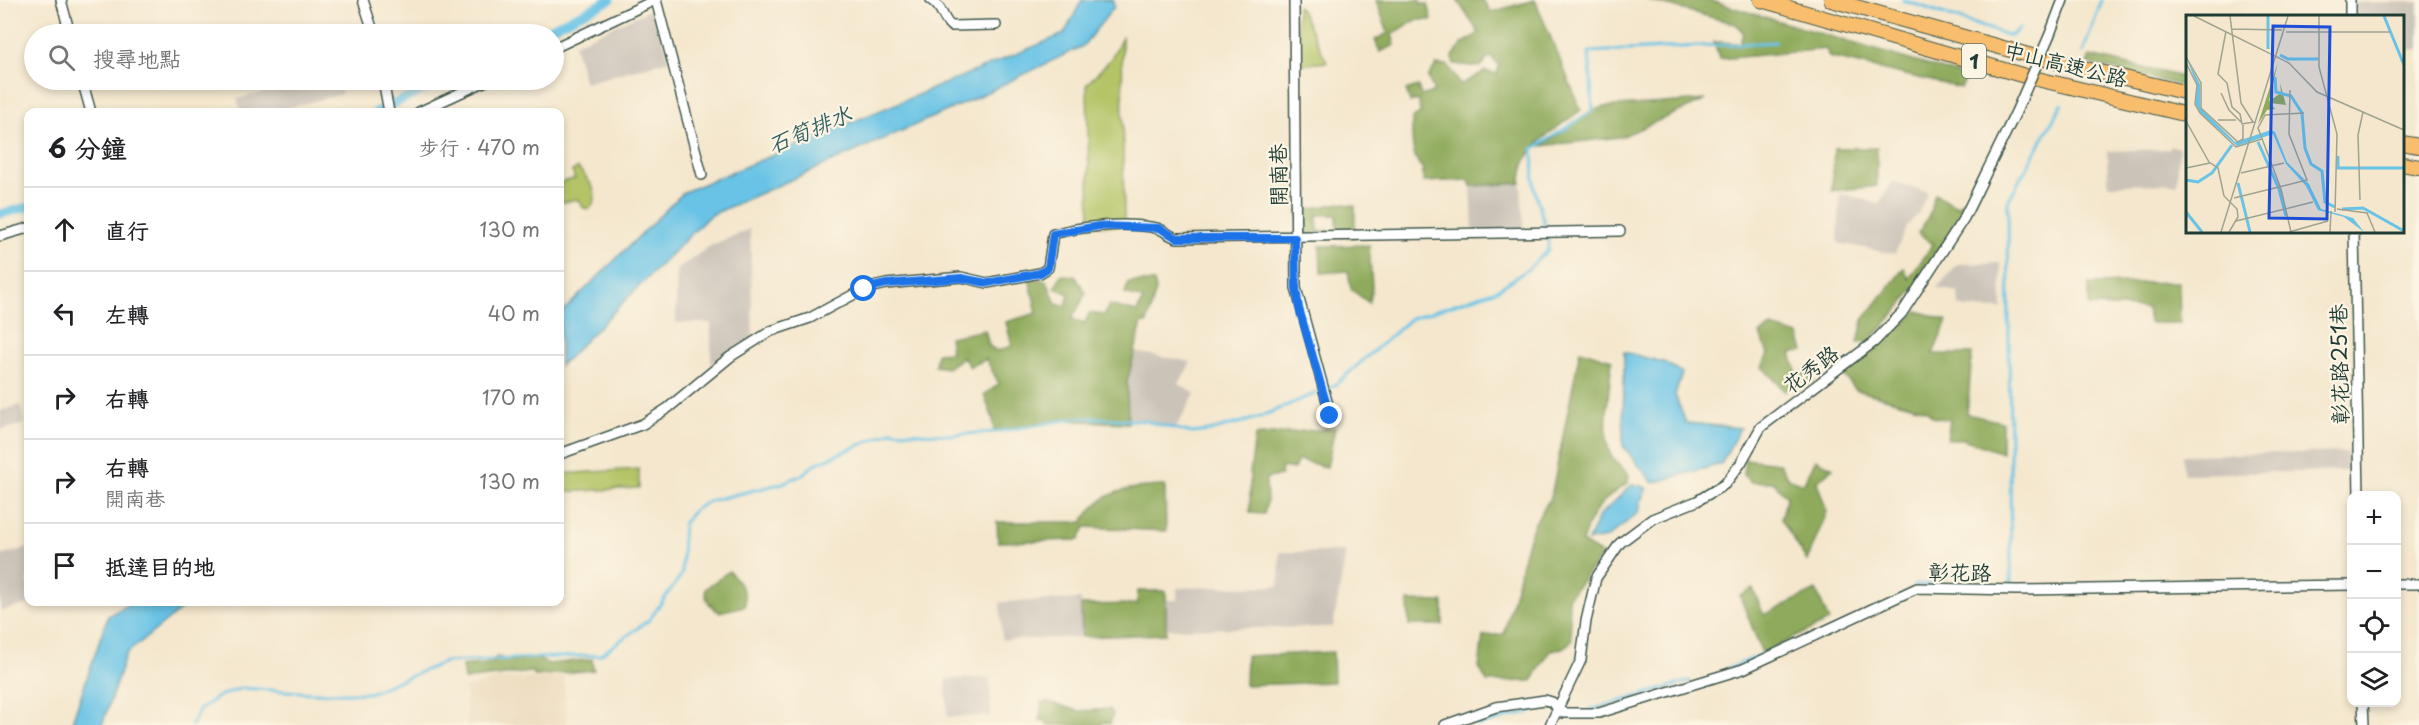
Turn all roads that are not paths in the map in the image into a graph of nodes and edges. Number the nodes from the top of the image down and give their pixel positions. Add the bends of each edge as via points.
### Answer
1 (61, 0) edge
2 (363, 0) edge
3 (656, 0) edge
4 (931, 0) edge
5 (1294, 0) edge
6 (1761, 0) edge
7 (1831, 0) edge
8 (2063, 0) edge
9 (67, 24) edge
10 (371, 24) edge
11 (996, 26) dead end
12 (564, 43) edge
13 (85, 90) edge
14 (385, 90) edge
15 (466, 90) edge
16 (2186, 93) edge
17 (90, 108) edge
18 (388, 108) edge
19 (428, 108) edge
20 (2186, 115) edge
21 (2404, 142) edge
22 (2419, 146) edge
23 (2404, 164) edge
24 (2419, 167) edge
25 (702, 175) dead end
26 (24, 229) edge
27 (1620, 231) dead end
28 (2354, 232) edge
29 (0, 236) edge
30 (1295, 238) junction
31 (1330, 416) dead end
32 (564, 453) edge
33 (2359, 491) edge
34 (2401, 584) edge
35 (2419, 584) edge
36 (2347, 585) edge
37 (2363, 707) edge
38 (1559, 708) junction
39 (1445, 725) edge
40 (1550, 725) edge
41 (2364, 725) edge

1 - 9 street
2 - 10 street
3 - 12 street
3 - 25 street
4 - 11 street via 951,26
5 - 30 street, 開南巷
6 - 20 highway, 中山高速公路 / 1 via 2025,76
7 - 16 highway, 中山高速公路 / 1 via 2032,56
8 - 38 street, 花秀路, bridge via 2016,112 1964,218 1902,313 1874,342 1761,427 1725,484 1697,501 1652,519 1620,543 1596,578 1581,660
13 - 17 street
14 - 18 street
15 - 19 street
21 - 22 highway
23 - 24 highway
26 - 29 street
27 - 30 street
28 - 33 street, 彰花路251巷
30 - 31 street, 開南巷 via 1296,288
30 - 32 street via 1177,238 1159,228 1079,228 1053,234 1048,268 1040,273 987,283 961,278 864,289 810,318 771,331 730,357 643,424
34 - 35 street
36 - 38 street, 彰花路 via 1917,588 1743,669 1599,713 1563,713
37 - 41 street
38 - 39 street, 彰花路 via 1545,700 1496,707
38 - 40 street, 花秀路

